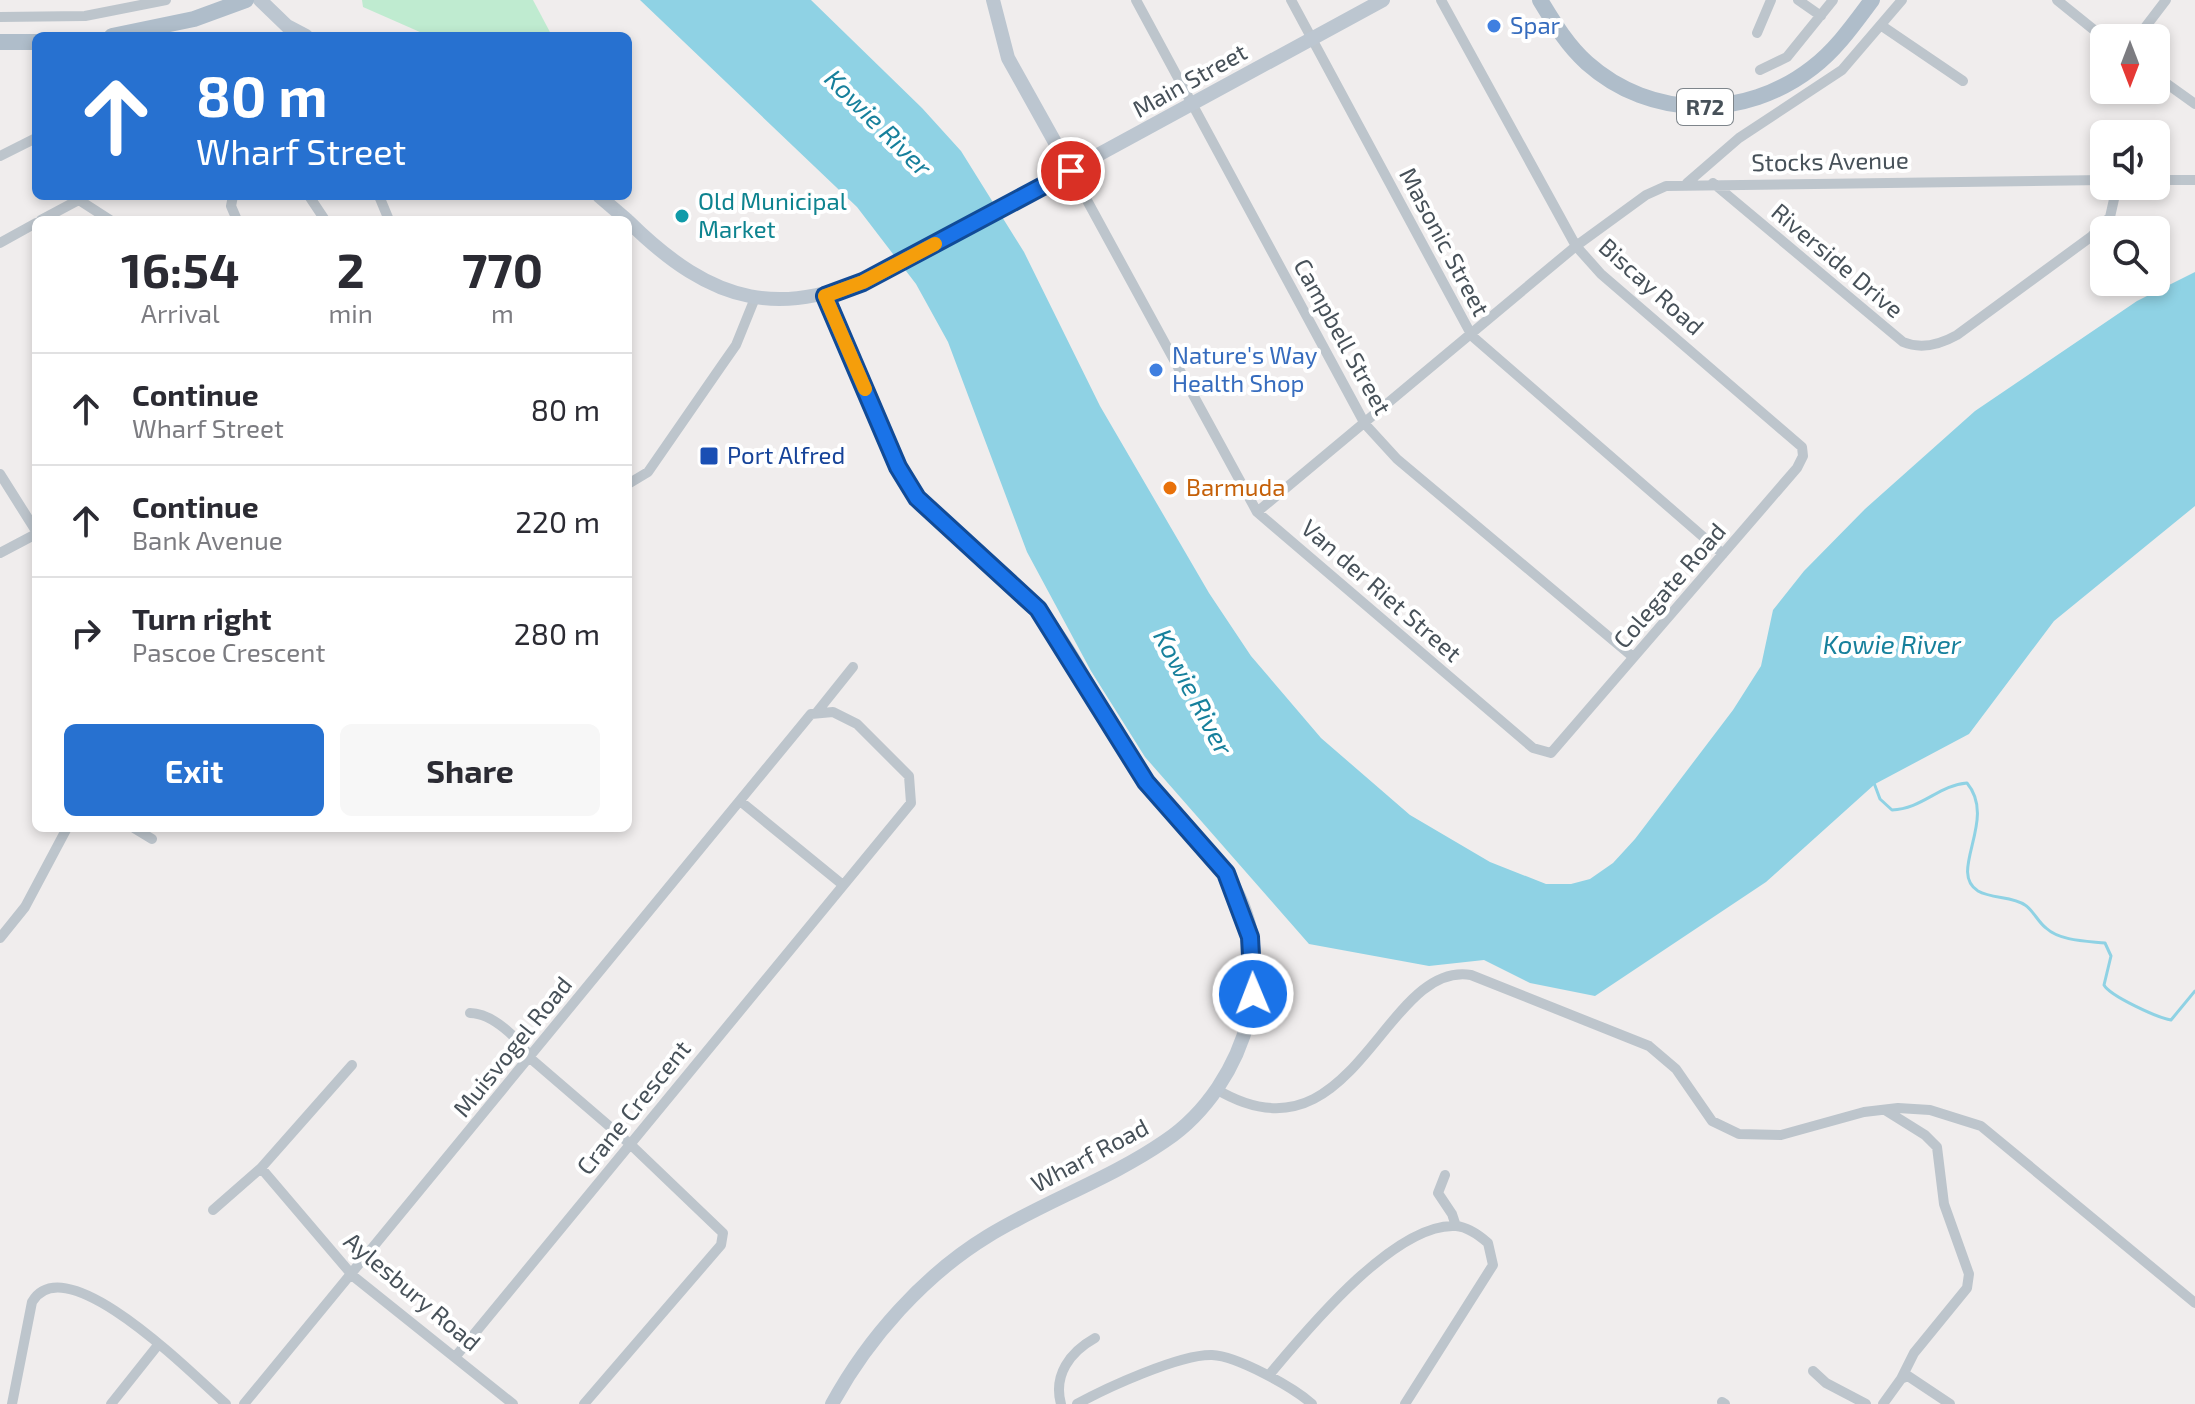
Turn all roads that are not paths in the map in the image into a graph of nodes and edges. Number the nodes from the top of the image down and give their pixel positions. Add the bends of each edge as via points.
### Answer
1 (166, 0) edge
2 (246, 0) edge
3 (260, 0) edge
4 (993, 0) edge
5 (1136, 0) edge
6 (1291, 0) edge
7 (1383, 0) edge
8 (1441, 0) edge
9 (1540, 0) edge
10 (1771, 0) edge
11 (1798, 0) edge
12 (1833, 0) edge
13 (1872, 0) edge
14 (1902, 0) edge
15 (2057, 0) edge
16 (2166, 0) edge
17 (1821, 16) junction
18 (0, 17) edge
19 (2148, 24) edge
20 (1882, 26) junction
21 (2090, 27) edge
22 (131, 32) edge
23 (298, 32) edge
24 (1757, 33) dead end
25 (1312, 38) junction
26 (0, 42) edge
27 (32, 42) edge
28 (1760, 70) dead end
29 (1963, 81) dead end
30 (2170, 86) edge
31 (2195, 104) edge
32 (1194, 105) junction
33 (32, 140) edge
34 (0, 156) edge
35 (1071, 171) junction
36 (2090, 180) edge
37 (2170, 180) edge
38 (2195, 180) edge
39 (1687, 183) junction
40 (1713, 183) junction
41 (79, 200) edge
42 (85, 200) edge
43 (604, 200) edge
44 (2114, 200) edge
45 (49, 216) edge
46 (105, 216) edge
47 (623, 216) edge
48 (632, 223) edge
49 (32, 225) edge
50 (0, 243) edge
51 (1576, 246) junction
52 (825, 296) junction
53 (755, 298) junction
54 (1472, 336) junction
55 (1365, 424) junction
56 (1802, 447) joint
57 (2, 481) edge
58 (632, 482) edge
59 (1257, 512) junction
60 (32, 526) edge
61 (32, 534) edge
62 (0, 553) edge
63 (1723, 554) junction
64 (1633, 657) junction
65 (853, 667) dead end
66 (814, 713) junction
67 (1558, 748) joint
68 (740, 801) junction
69 (65, 832) edge
70 (141, 832) edge
71 (152, 839) dead end
72 (843, 885) junction
73 (0, 938) edge
74 (470, 1013) dead end
75 (530, 1058) junction
76 (352, 1065) dead end
77 (1216, 1089) junction
78 (1883, 1109) junction
79 (630, 1144) junction
80 (261, 1168) junction
81 (1445, 1175) dead end
82 (213, 1210) dead end
83 (1456, 1226) junction
84 (353, 1276) junction
85 (2195, 1303) edge
86 (1095, 1338) dead end
87 (158, 1345) junction
88 (456, 1356) junction
89 (1813, 1371) dead end
90 (1269, 1375) junction
91 (1901, 1379) junction
92 (12, 1404) edge
93 (111, 1404) edge
94 (226, 1404) edge
95 (244, 1404) edge
96 (513, 1404) edge
97 (584, 1404) edge
98 (832, 1404) edge
99 (1061, 1404) edge
100 (1077, 1404) edge
101 (1312, 1404) edge
102 (1405, 1404) edge
103 (1866, 1404) edge
104 (1883, 1404) edge
105 (1950, 1404) edge

1 - 18 street via 85,16
2 - 22 main road via 194,19
3 - 23 street
4 - 35 street via 1008,58
5 - 32 street, Campbell Street
6 - 25 street, Masonic Street
7 - 25 street, Main Street
8 - 51 street, Biscay Road
9 - 13 main road, R72 via 1567,42 1613,82 1659,101 1716,107 1754,100 1800,77 1833,49
10 - 24 street
11 - 17 street
12 - 17 street
14 - 20 street
15 - 21 street
16 - 19 street
17 - 28 street via 1787,57
20 - 29 street
20 - 39 street via 1842,70 1739,138
25 - 32 street, Main Street
25 - 54 street, Masonic Street
26 - 27 main road
30 - 31 street
32 - 35 street, Main Street
32 - 55 street, Campbell Street
33 - 34 street
35 - 52 street, Main Street via 890,268
35 - 59 street, Van der Riet Street
36 - 40 street, Stocks Avenue
37 - 38 street
39 - 40 street, Stocks Avenue
39 - 51 street, Stocks Avenue via 1646,195
40 - 44 street, Riverside Drive via 1903,342 1918,346 1957,335 2092,236 2110,217
41 - 45 street
42 - 46 street
43 - 47 street, Main Street
48 - 53 street, Main Street via 690,273
49 - 50 street
51 - 54 street, Stocks Avenue
51 - 56 street, Biscay Road via 1601,274
52 - 53 street, Main Street
52 - 77 street, Wharf Road via 898,467 917,498 1038,609 1136,767 1234,888 1252,948 1252,1009 1237,1054
53 - 58 street via 736,345 648,472
54 - 55 street, Stocks Avenue
54 - 63 street, Masonic Street
55 - 59 street, Stocks Avenue
55 - 64 street, Campbell Street via 1397,459
56 - 63 street, Colegate Road via 1797,468
57 - 60 street
59 - 67 street, Van der Riet Street via 1533,748 1546,754
61 - 62 street
63 - 64 street, Colegate Road
64 - 67 street, Colegate Road
65 - 66 street, Muisvogel Road
66 - 68 street, Muisvogel Road
66 - 72 street, Crane Crescent via 840,714 857,724 903,767 911,783 911,803
68 - 72 street
68 - 75 street, Muisvogel Road
69 - 73 street via 25,907
70 - 71 street
72 - 79 street, Crane Crescent
74 - 75 street via 498,1025
75 - 79 street
75 - 84 street, Muisvogel Road
76 - 80 street
77 - 78 street via 1260,1109 1275,1110 1311,1098 1354,1069 1432,983 1462,973 1649,1046 1676,1069 1712,1121 1739,1134 1781,1135
77 - 98 street, Wharf Road via 1166,1141 988,1236 938,1273 881,1333
78 - 85 street via 1930,1110 1989,1130
78 - 91 street via 1937,1147 1944,1204 1969,1274 1967,1288 1914,1353
79 - 88 street, Crane Crescent
79 - 97 street via 724,1237
80 - 82 street
80 - 84 street, Aylesbury Road
81 - 83 street via 1438,1193
83 - 90 street via 1408,1239 1336,1299
83 - 102 street via 1488,1243 1493,1265
84 - 88 street, Aylesbury Road
84 - 95 street, Muisvogel Road
86 - 99 street via 1067,1362 1060,1378
87 - 92 street via 93,1296 47,1287 32,1302
87 - 93 street
87 - 94 street
88 - 96 street, Aylesbury Road
89 - 103 street
90 - 100 street via 1204,1356 1117,1384
90 - 101 street
91 - 104 street
91 - 105 street via 1912,1378

